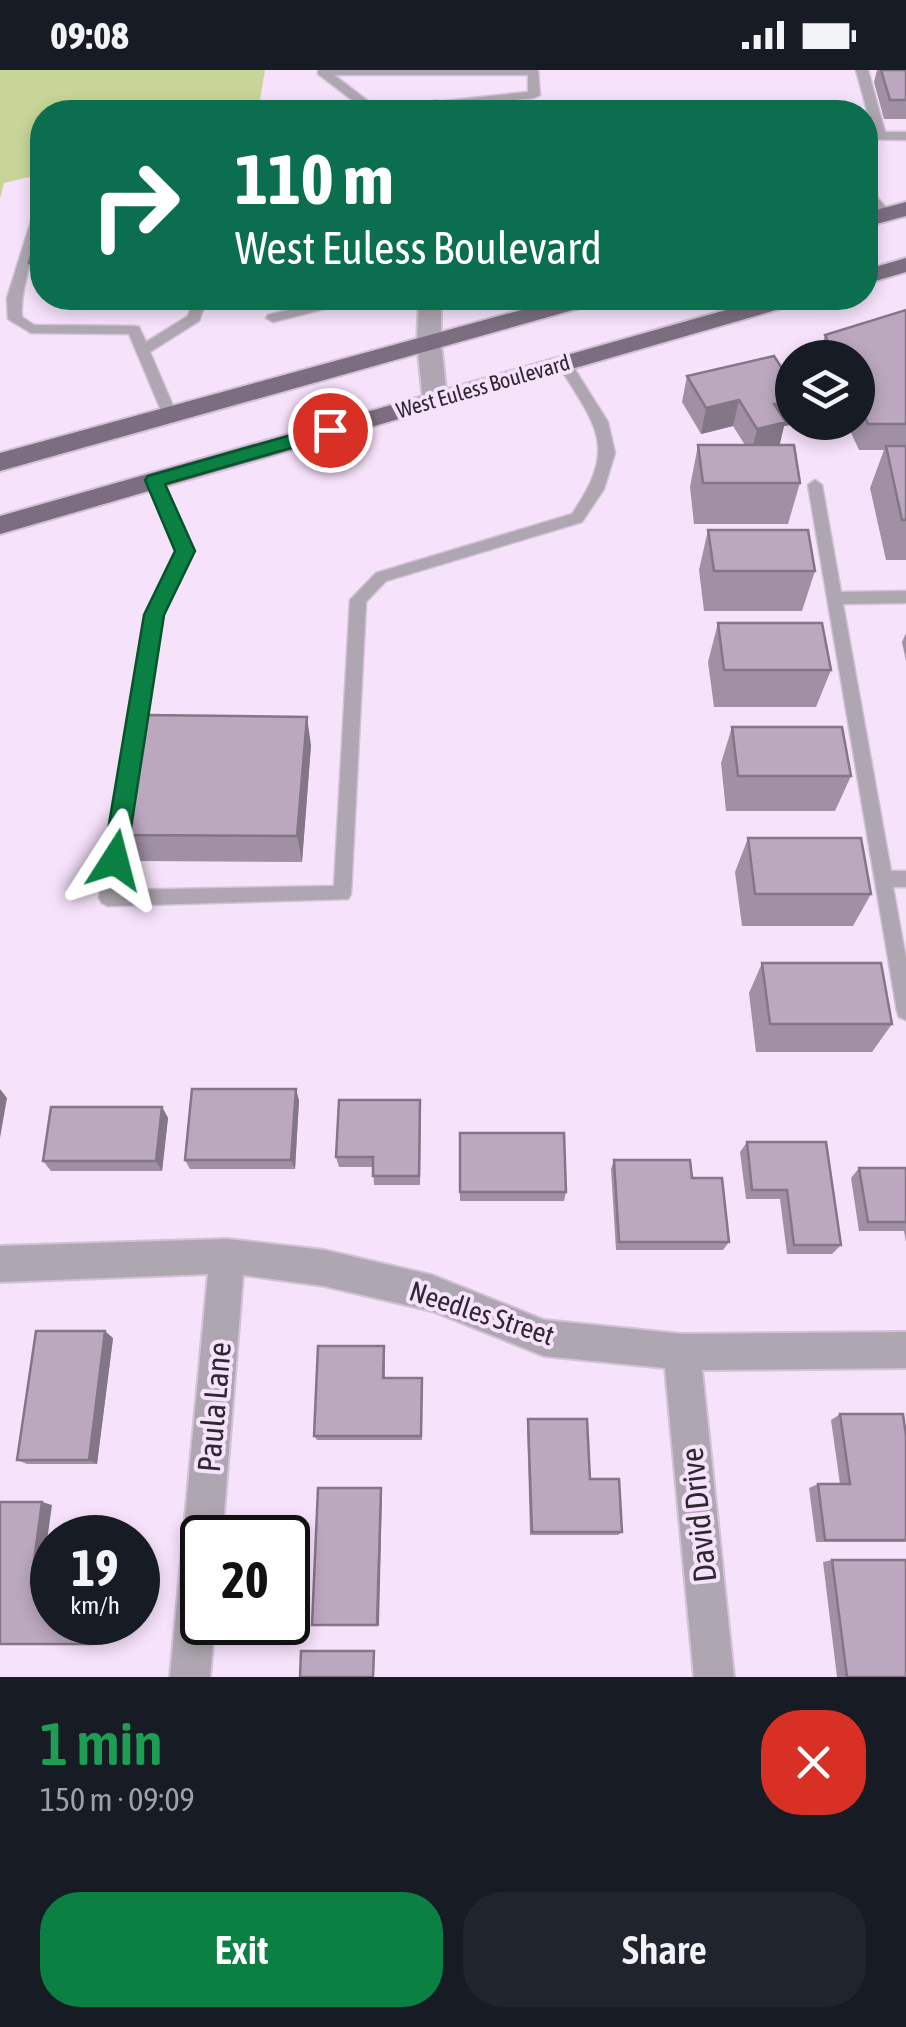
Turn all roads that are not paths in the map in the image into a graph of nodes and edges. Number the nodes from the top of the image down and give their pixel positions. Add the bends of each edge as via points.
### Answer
1 (862, 70) edge
2 (360, 100) edge
3 (501, 100) edge
4 (870, 100) edge
5 (878, 128) edge
6 (880, 135) joint
7 (906, 136) edge
8 (30, 245) edge
9 (904, 268) edge
10 (878, 273) edge
11 (196, 310) edge
12 (304, 310) edge
13 (430, 310) edge
14 (547, 310) edge
15 (750, 310) edge
16 (273, 318) dead end
17 (429, 343) junction
18 (143, 350) junction
19 (564, 363) junction
20 (435, 400) junction
21 (170, 415) junction
22 (0, 462) edge
23 (154, 480) junction
24 (815, 485) dead end
25 (0, 524) edge
26 (906, 597) edge
27 (834, 598) junction
28 (883, 879) junction
29 (906, 879) edge
30 (906, 1011) edge
31 (228, 1256) junction
32 (0, 1264) edge
33 (906, 1350) edge
34 (682, 1352) junction
35 (190, 1677) edge
36 (714, 1677) edge

1 - 4 lane
2 - 3 lane via 322,72 534,72 534,95
5 - 6 lane
6 - 7 lane
8 - 18 lane via 14,318 31,328 134,330
9 - 10 main road
11 - 18 lane
12 - 16 lane
13 - 17 street
14 - 17 main road
15 - 19 main road, West Euless Boulevard
17 - 20 street
17 - 21 main road
18 - 21 lane
19 - 20 main road, West Euless Boulevard
19 - 23 lane via 602,422 608,453 597,489 576,518 381,577 358,600 342,894 108,898 154,615 185,551
20 - 23 main road, West Euless Boulevard
21 - 22 main road
23 - 25 main road, West Euless Boulevard
24 - 27 lane
26 - 27 lane
27 - 28 lane
28 - 29 lane
28 - 30 lane
31 - 32 street, Needles Street
31 - 34 street, Needles Street via 324,1268 432,1293 544,1338
31 - 35 street, Paula Lane
33 - 34 street, Needles Street
34 - 36 street, David Drive

